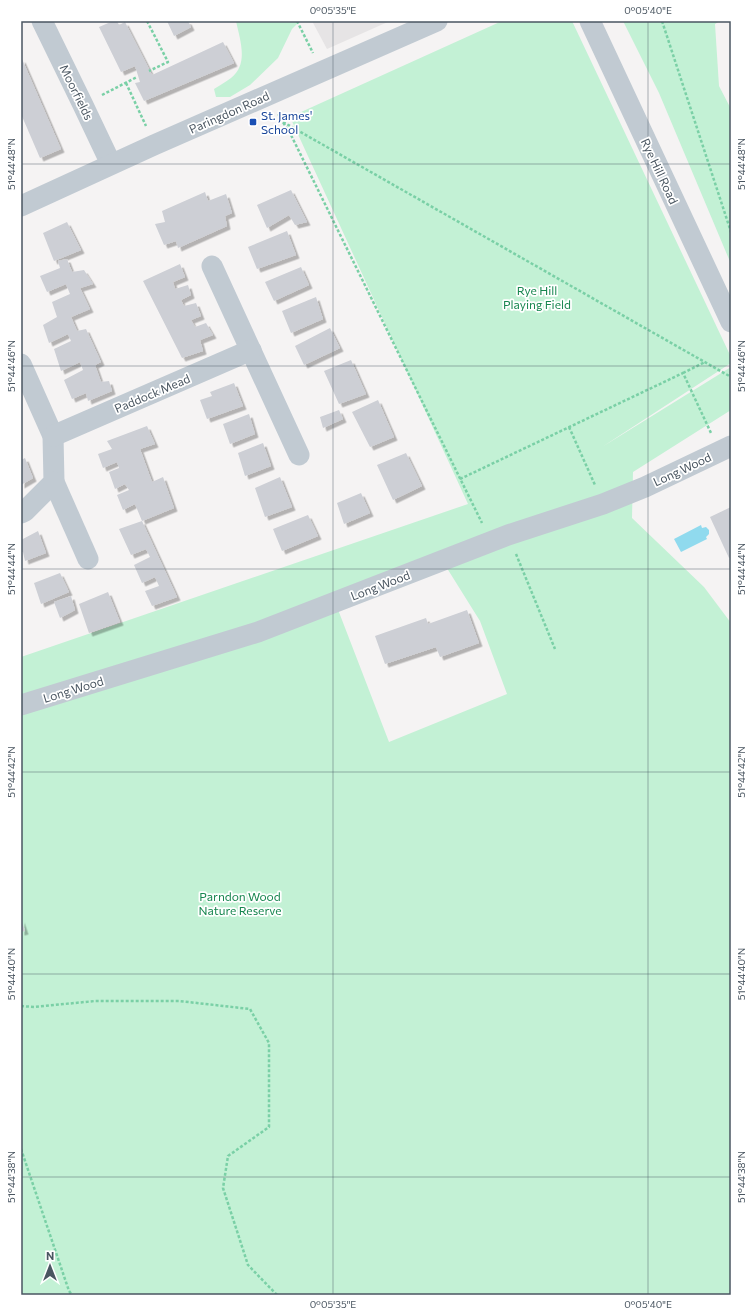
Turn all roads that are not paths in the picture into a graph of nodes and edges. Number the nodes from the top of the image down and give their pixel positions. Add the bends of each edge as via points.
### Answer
1 (42, 21) edge
2 (437, 21) edge
3 (590, 21) edge
4 (111, 164) junction
5 (21, 206) edge
6 (212, 266) dead end
7 (731, 322) edge
8 (251, 350) junction
9 (21, 364) edge
10 (53, 436) junction
11 (726, 449) edge
12 (299, 455) dead end
13 (54, 482) junction
14 (21, 513) edge
15 (88, 559) dead end
16 (21, 705) edge

1 - 4 street, Moorfields
2 - 4 street, Paringdon Road
3 - 7 street, Rye Hill Road
4 - 5 street, Paringdon Road
6 - 8 street
8 - 10 street, Paddock Mead
8 - 12 street
9 - 10 street
10 - 13 street
11 - 16 street, Long Wood via 603,504 499,539 258,632
13 - 14 street
13 - 15 street

